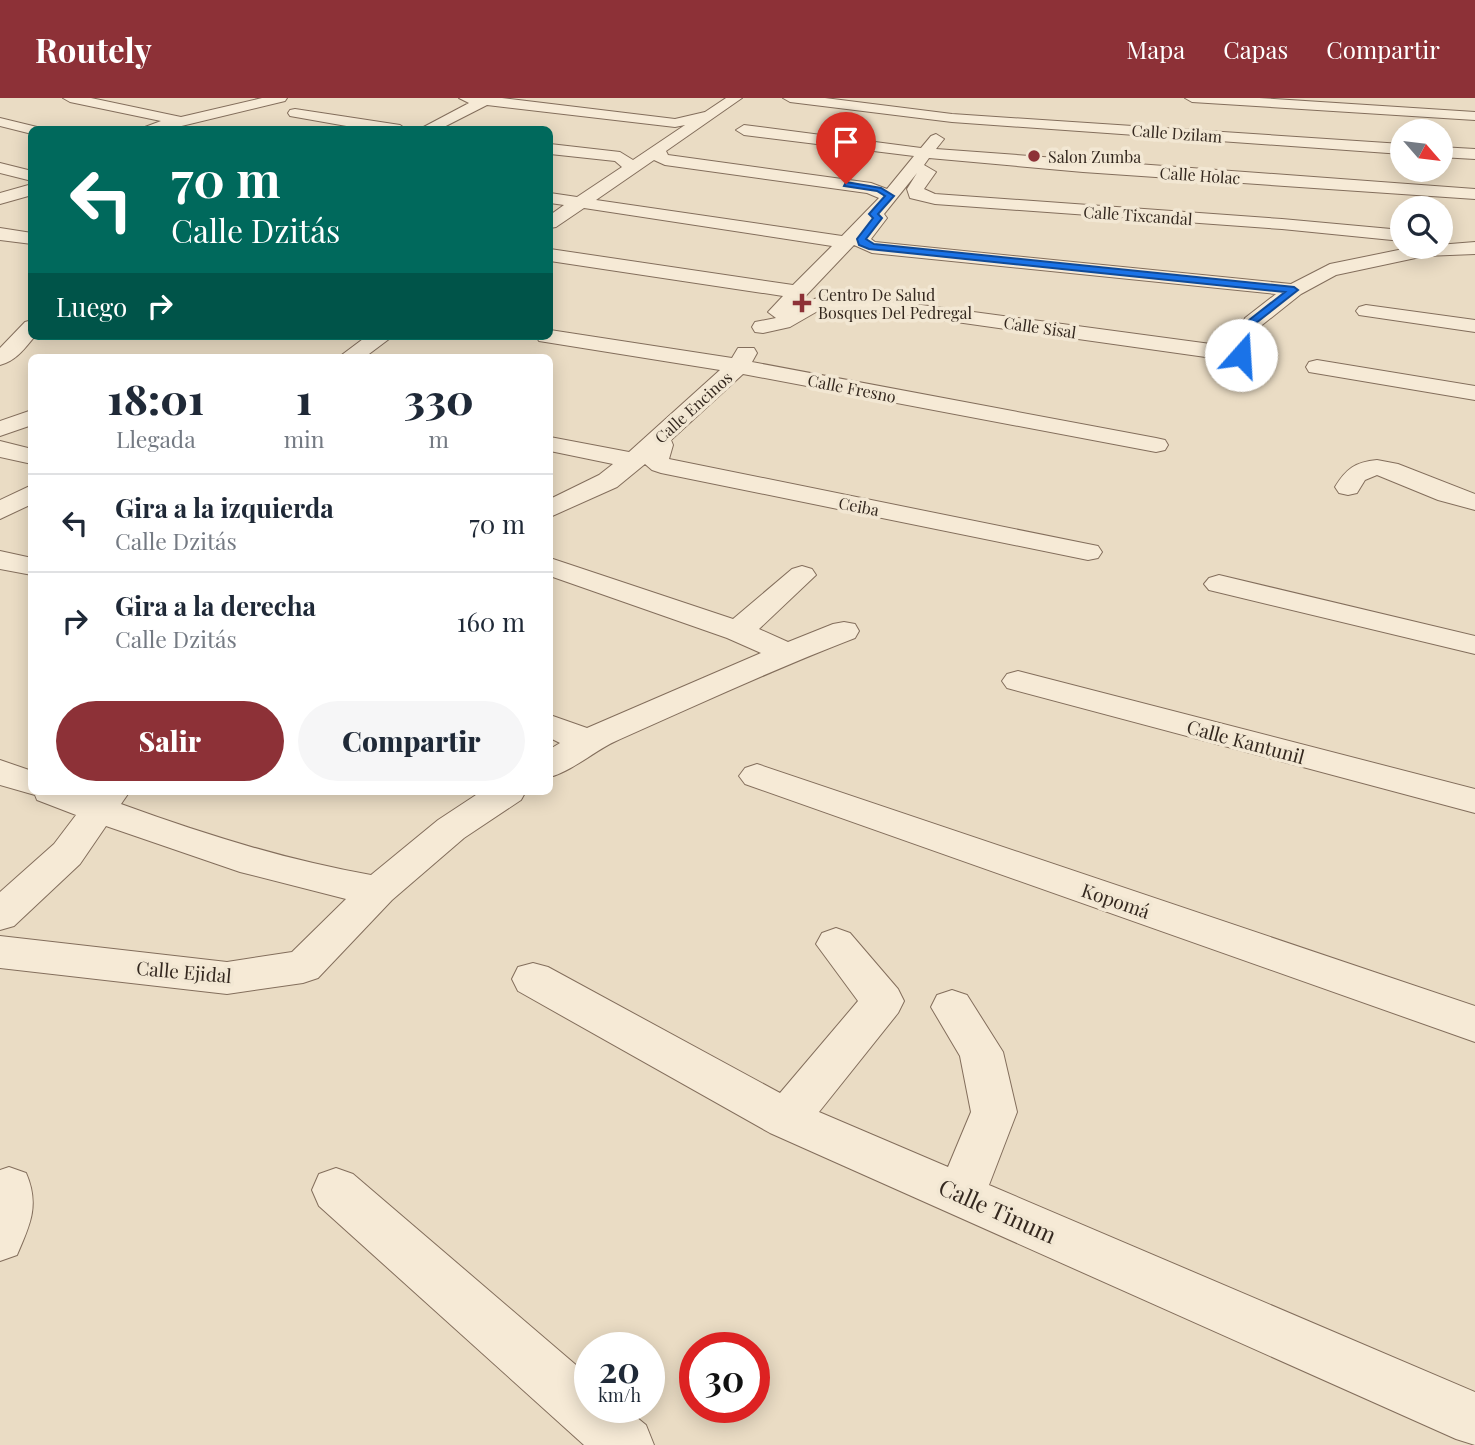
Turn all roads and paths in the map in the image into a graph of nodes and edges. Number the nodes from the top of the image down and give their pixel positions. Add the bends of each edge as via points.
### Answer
1 (70, 98) edge
2 (466, 98) edge
3 (735, 98) edge
4 (790, 98) edge
5 (969, 98) edge
6 (1192, 98) edge
7 (273, 99) edge
8 (488, 99) edge
9 (318, 102) dead end
10 (335, 104) dead end
11 (288, 115) junction
12 (710, 115) junction
13 (1475, 116) edge
14 (952, 118) junction
15 (0, 122) edge
16 (183, 122) junction
17 (165, 126) edge
18 (370, 126) edge
19 (433, 126) edge
20 (28, 129) edge
21 (744, 131) dead end
22 (1294, 137) edge
23 (1390, 148) edge
24 (553, 149) edge
25 (657, 150) junction
26 (1453, 153) edge
27 (1475, 154) edge
28 (4, 159) edge
29 (920, 160) junction
30 (632, 168) junction
31 (28, 174) edge
32 (28, 190) edge
33 (1475, 194) edge
34 (890, 196) junction
35 (553, 198) edge
36 (0, 199) edge
37 (580, 202) junction
38 (553, 221) edge
39 (1282, 225) junction
40 (0, 234) edge
41 (1390, 235) edge
42 (28, 238) edge
43 (1453, 242) edge
44 (856, 244) junction
45 (1475, 246) edge
46 (553, 255) edge
47 (1294, 290) junction
48 (799, 292) junction
49 (1366, 311) dead end
50 (23, 326) edge
51 (1475, 326) edge
52 (763, 327) junction
53 (553, 337) edge
54 (376, 340) edge
55 (355, 354) edge
56 (0, 358) edge
57 (738, 366) junction
58 (1317, 367) dead end
59 (1475, 393) edge
60 (28, 418) edge
61 (0, 429) edge
62 (657, 439) junction
63 (553, 445) edge
64 (1156, 445) dead end
65 (0, 449) edge
66 (28, 456) edge
67 (634, 461) junction
68 (1348, 487) dead end
69 (28, 495) edge
70 (1475, 502) edge
71 (553, 508) edge
72 (0, 511) edge
73 (1088, 552) dead end
74 (0, 560) edge
75 (28, 566) edge
76 (553, 568) edge
77 (802, 575) dead end
78 (1219, 584) dead end
79 (738, 631) junction
80 (844, 631) dead end
81 (1475, 645) edge
82 (787, 653) junction
83 (1018, 681) dead end
84 (553, 727) edge
85 (587, 741) junction
86 (553, 763) edge
87 (0, 772) edge
88 (757, 776) dead end
89 (28, 782) edge
90 (74, 795) edge
91 (502, 795) edge
92 (104, 800) edge
93 (1475, 801) edge
94 (378, 890) junction
95 (0, 915) edge
96 (836, 944) dead end
97 (0, 952) edge
98 (533, 979) dead end
99 (952, 1007) dead end
100 (1475, 1024) edge
101 (786, 1119) junction
102 (9, 1189) dead end
103 (336, 1190) dead end
104 (961, 1194) junction
105 (0, 1238) edge
106 (1475, 1420) edge
107 (626, 1445) edge

1 - 16 street
2 - 8 street
3 - 12 street
4 - 14 street, Calle Dzilam
5 - 14 street, Calle Encinos
6 - 22 street
7 - 16 street
8 - 12 street via 675,123
8 - 19 street
9 - 11 street
10 - 11 street
11 - 18 street
12 - 25 street
13 - 22 street
14 - 22 street, Calle Dzilam
14 - 29 street, Calle Encinos
15 - 20 street
16 - 17 street
21 - 29 street, Calle Holac
22 - 23 street, Calle Dzilam
22 - 29 street, Calle Holac
22 - 33 street, Calle Holac
22 - 39 street
24 - 30 street via 620,157
25 - 30 street
25 - 34 street via 665,160 871,188
26 - 27 street
28 - 31 street
29 - 34 street, Calle Encinos
29 - 39 street, Calle Tixcandal via 928,172 916,194 935,199
30 - 37 street
32 - 36 street
34 - 44 street, Calle Encinos
35 - 37 street
37 - 38 street
37 - 44 street
39 - 41 street, Calle Tixcandal
40 - 42 street
43 - 45 street
44 - 47 street
44 - 48 street, Calle Encinos via 830,260
45 - 47 street via 1424,250 1330,270
46 - 48 street
47 - 52 street, Calle Sisal via 1252,322 1241,355 823,302 809,305 786,323
48 - 52 street, Calle Encinos
49 - 51 street
50 - 56 street via 12,349
52 - 57 street, Calle Encinos
53 - 57 street, Calle Fresno
54 - 55 street
57 - 62 street, Calle Encinos
57 - 64 street, Calle Fresno
58 - 59 street
60 - 61 street
62 - 67 street, Calle Encinos
62 - 73 street, Ceiba via 662,445 656,461 661,466
63 - 67 street
65 - 66 street
67 - 71 street, Calle Encinos via 608,481
68 - 70 street via 1358,471 1391,470
69 - 72 street
74 - 75 street
76 - 79 street
77 - 79 street
78 - 81 street
79 - 82 street
80 - 82 street
82 - 85 street
83 - 93 street, Calle Kantunil
84 - 85 street
85 - 86 street
87 - 89 street
88 - 100 street, Kopomá
90 - 92 street
91 - 94 street, Calle Ejidal
92 - 94 street via 322,882
92 - 95 street via 67,854
94 - 97 street, Calle Ejidal via 303,967 227,978
96 - 101 street via 883,1001
98 - 101 street, Calle Tinum
99 - 104 street via 981,1052 994,1112
101 - 104 street, Calle Tinum
102 - 105 street via 8,1219
103 - 107 street
104 - 106 street, Calle Tinum

